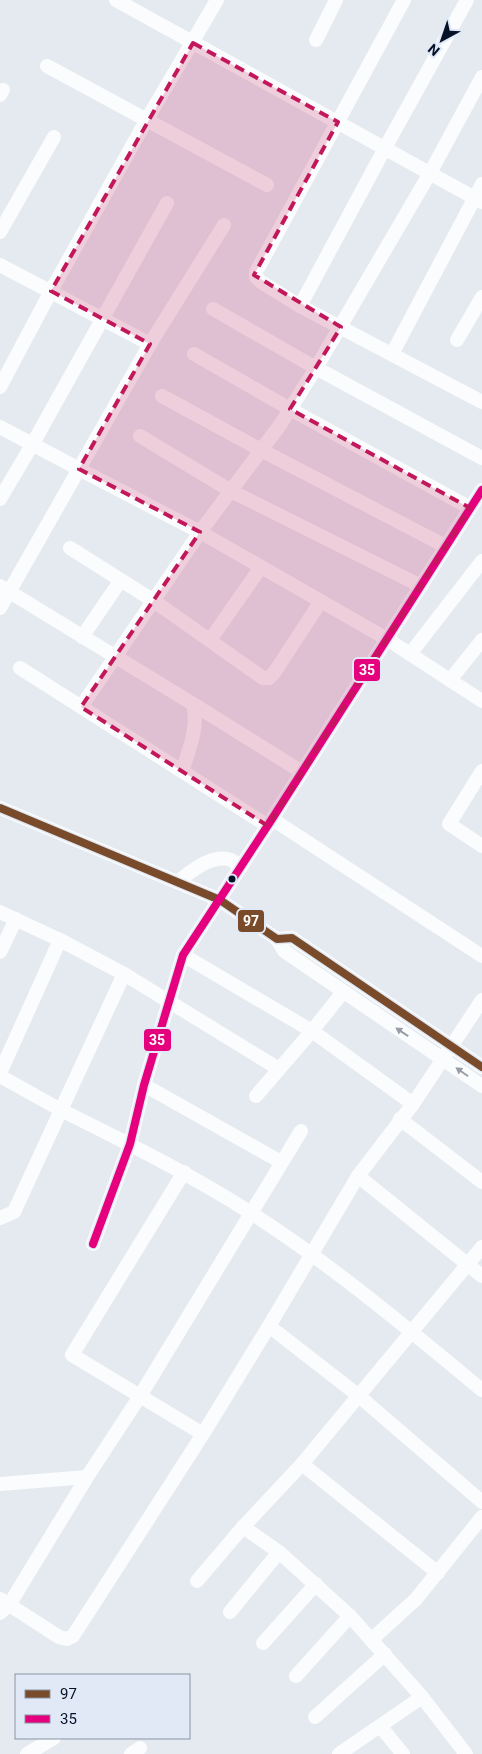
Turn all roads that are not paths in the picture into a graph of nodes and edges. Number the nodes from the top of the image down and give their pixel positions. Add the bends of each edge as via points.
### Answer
1 (116, 0) edge
2 (336, 0) edge
3 (404, 0) edge
4 (467, 0) edge
5 (213, 1) edge
6 (316, 40) dead end
7 (193, 43) junction
8 (47, 66) dead end
9 (482, 77) edge
10 (146, 121) junction
11 (338, 122) junction
12 (54, 137) dead end
13 (385, 148) junction
14 (430, 173) junction
15 (482, 184) edge
16 (267, 185) dead end
17 (478, 200) edge
18 (167, 203) dead end
19 (224, 224) dead end
20 (0, 232) edge
21 (0, 265) edge
22 (51, 290) junction
23 (482, 297) edge
24 (300, 306) junction
25 (213, 309) dead end
26 (102, 319) junction
27 (341, 328) junction
28 (457, 340) dead end
29 (150, 344) junction
30 (194, 354) dead end
31 (392, 354) junction
32 (316, 368) junction
33 (0, 387) edge
34 (162, 396) dead end
35 (482, 400) edge
36 (290, 409) junction
37 (0, 427) edge
38 (140, 436) dead end
39 (32, 445) junction
40 (261, 450) junction
41 (482, 458) edge
42 (79, 469) junction
43 (482, 490) edge
44 (231, 491) junction
45 (0, 499) edge
46 (470, 508) junction
47 (200, 532) junction
48 (445, 546) junction
49 (70, 548) dead end
50 (482, 561) edge
51 (261, 567) junction
52 (121, 580) junction
53 (420, 586) junction
54 (5, 589) edge
55 (154, 601) junction
56 (321, 601) junction
57 (0, 608) edge
58 (82, 637) junction
59 (387, 638) junction
60 (210, 640) junction
61 (482, 640) edge
62 (410, 654) junction
63 (115, 658) junction
64 (20, 668) dead end
65 (450, 680) junction
66 (482, 701) edge
67 (193, 704) junction
68 (81, 707) junction
69 (482, 770) edge
70 (182, 771) junction
71 (302, 772) junction
72 (0, 808) edge
73 (270, 823) junction
74 (482, 846) edge
75 (241, 867) junction
76 (177, 882) junction
77 (220, 900) junction
78 (0, 912) edge
79 (16, 920) junction
80 (277, 939) junction
81 (60, 940) junction
82 (0, 952) edge
83 (182, 955) junction
84 (482, 956) edge
85 (124, 974) junction
86 (343, 992) junction
87 (482, 1000) edge
88 (168, 1002) junction
89 (312, 1031) junction
90 (452, 1045) junction
91 (443, 1059) junction
92 (482, 1067) edge
93 (279, 1069) junction
94 (0, 1074) edge
95 (144, 1085) junction
96 (482, 1086) edge
97 (256, 1096) dead end
98 (413, 1104) junction
99 (61, 1110) junction
100 (400, 1119) junction
101 (300, 1131) dead end
102 (130, 1144) junction
103 (281, 1162) junction
104 (184, 1172) junction
105 (358, 1176) junction
106 (482, 1182) edge
107 (251, 1213) junction
108 (0, 1218) edge
109 (93, 1244) dead end
110 (482, 1248) edge
111 (311, 1254) junction
112 (468, 1264) junction
113 (482, 1276) edge
114 (269, 1326) junction
115 (411, 1331) junction
116 (482, 1390) edge
117 (140, 1396) junction
118 (359, 1396) junction
119 (203, 1434) junction
120 (302, 1464) junction
121 (87, 1477) junction
122 (0, 1484) edge
123 (482, 1502) edge
124 (481, 1521) edge
125 (242, 1527) junction
126 (279, 1552) junction
127 (438, 1573) junction
128 (197, 1580) dead end
129 (316, 1584) junction
130 (3, 1606) edge
131 (230, 1612) dead end
132 (350, 1616) junction
133 (371, 1640) junction
134 (263, 1643) dead end
135 (385, 1654) junction
136 (296, 1676) dead end
137 (422, 1697) junction
138 (316, 1717) dead end
139 (380, 1726) junction
140 (52, 1739) edge
141 (360, 1748) edge
142 (27, 1754) edge
143 (339, 1754) edge
144 (403, 1754) edge
145 (466, 1754) edge

1 - 7 street
2 - 6 street
3 - 11 street
4 - 13 street
5 - 7 street
7 - 10 street
7 - 11 street
8 - 10 street
9 - 14 street
10 - 16 street
10 - 22 street
11 - 13 street
11 - 24 street via 256,272 261,282
12 - 20 street
13 - 14 street
13 - 24 street
14 - 17 street
14 - 27 street
15 - 17 street
17 - 31 street
18 - 26 street
19 - 29 street
21 - 22 street
22 - 26 street
22 - 33 street
23 - 28 street
24 - 27 street
25 - 32 street
26 - 29 street
26 - 39 street
27 - 31 street
27 - 32 street
29 - 42 street
30 - 36 street
31 - 35 street
32 - 36 street
32 - 41 street
34 - 40 street
36 - 40 street
36 - 46 street
37 - 39 street
38 - 44 street
39 - 42 street
39 - 45 street
40 - 44 street
40 - 48 street
42 - 47 street
42 - 54 street
43 - 46 street
44 - 47 street
44 - 53 street
46 - 48 street
47 - 51 street
47 - 55 street
48 - 53 street
49 - 52 street
50 - 62 street
51 - 56 street
51 - 60 street
52 - 55 street
52 - 58 street
53 - 59 street
54 - 57 street
54 - 58 street
55 - 60 street
55 - 63 street
56 - 59 street
56 - 60 street via 269,678 263,678
58 - 63 street
59 - 62 street
59 - 71 street
61 - 65 street
62 - 65 street
63 - 67 street
63 - 68 street
64 - 68 street
65 - 66 street
67 - 70 street via 192,740
67 - 71 street
68 - 70 street
69 - 74 street via 449,824
70 - 73 street
71 - 73 street
72 - 76 street
73 - 75 street
73 - 84 street
75 - 76 street via 230,860 212,860
75 - 77 street
76 - 77 street
77 - 80 street
77 - 83 street
78 - 79 street
79 - 81 street
79 - 82 street
80 - 86 street via 284,951
80 - 90 street via 292,938
81 - 85 street
81 - 94 street
83 - 88 street
83 - 89 street
85 - 88 street
85 - 99 street
86 - 89 street
91 -> 86 street
87 - 90 street
88 - 93 street
88 - 95 street
89 - 93 street
89 - 98 street
90 - 91 street
90 - 92 street
96 -> 91 street
91 - 98 street
93 - 97 street
94 - 99 street
95 - 102 street
95 - 103 street
98 - 100 street
99 - 102 street
99 - 108 street via 14,1212
100 - 105 street
100 - 106 street
101 - 103 street
102 - 104 street
102 - 109 street
103 - 107 street
104 - 107 street
104 - 117 street via 72,1355
105 - 111 street
105 - 112 street
107 - 111 street
107 - 117 street
110 - 112 street
111 - 114 street
111 - 115 street
112 - 113 street
112 - 115 street
114 - 118 street
114 - 119 street
115 - 116 street
115 - 118 street
117 - 119 street
117 - 121 street
118 - 120 street
118 - 123 street
119 - 130 street via 73,1636 67,1639 59,1637
120 - 125 street
120 - 127 street
121 - 122 street
121 - 130 street
124 - 127 street
125 - 126 street
125 - 128 street
126 - 129 street
126 - 131 street
127 - 133 street via 416,1600
129 - 132 street
129 - 134 street
132 - 133 street
132 - 136 street
133 - 135 street
135 - 137 street
135 - 138 street
137 - 139 street
137 - 145 street
139 - 141 street
139 - 144 street
140 - 142 street
141 - 143 street

